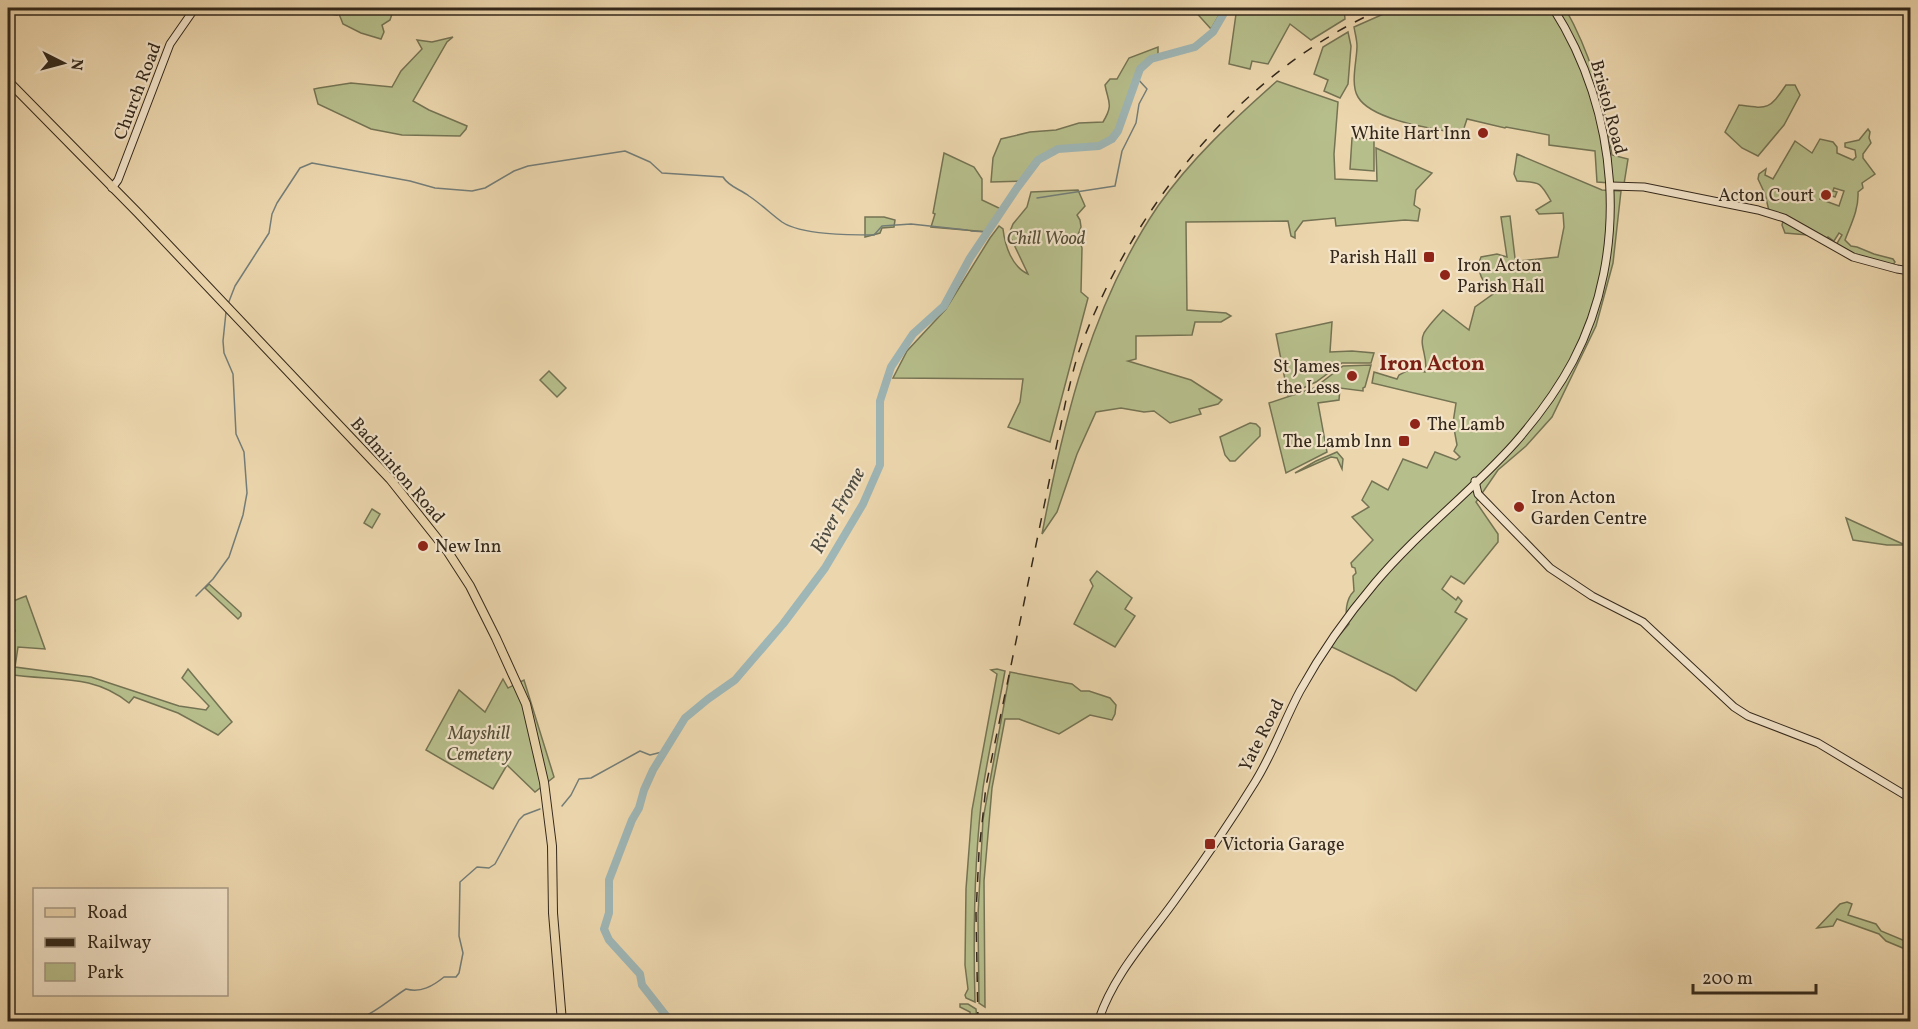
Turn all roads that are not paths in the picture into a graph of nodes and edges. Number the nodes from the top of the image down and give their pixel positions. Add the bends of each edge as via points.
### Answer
1 (195, 8) edge
2 (1553, 8) edge
3 (8, 81) edge
4 (1611, 186) junction
5 (112, 188) junction
6 (1911, 271) edge
7 (1475, 482) junction
8 (1911, 798) edge
9 (562, 1022) edge
10 (1098, 1022) edge

1 - 5 main road, Church Road via 170,44
2 - 4 main road, Bristol Road via 1591,87 1606,143
3 - 5 main road, Badminton Road
4 - 6 main road via 1644,187 1758,210 1784,218 1853,256
4 - 7 main road, Bristol Road via 1601,282 1573,360 1532,422
5 - 9 main road, Badminton Road via 390,479 470,586 526,704 544,782 552,846
7 - 8 main road via 1478,494 1550,568 1592,596 1643,622 1734,707 1759,721 1818,743
7 - 10 main road, Yate Road via 1375,583 1328,645 1300,691 1255,782 1137,951 1110,993

